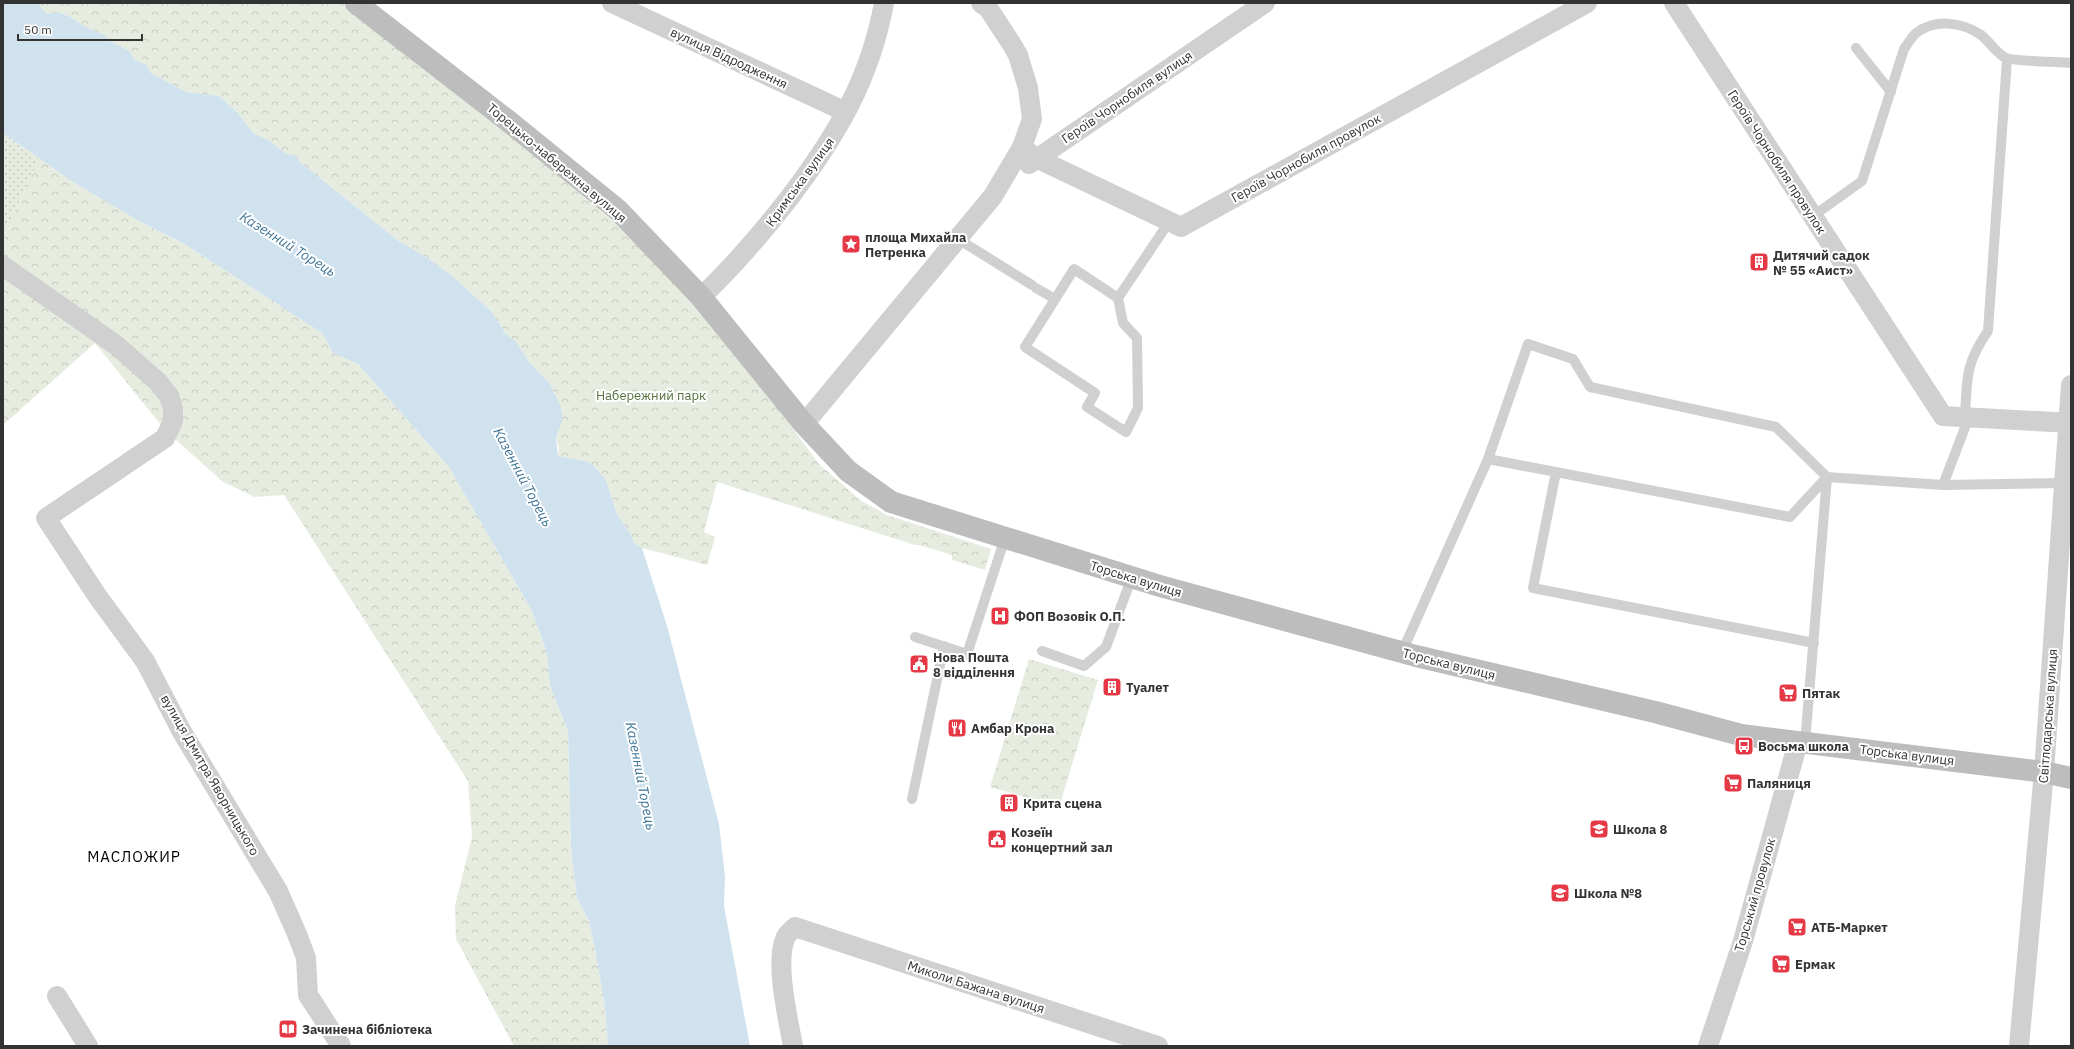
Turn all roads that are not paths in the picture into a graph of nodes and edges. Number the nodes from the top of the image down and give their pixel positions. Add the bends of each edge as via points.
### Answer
1 (356, 3) edge
2 (612, 3) edge
3 (884, 3) edge
4 (981, 3) edge
5 (1265, 3) edge
6 (1587, 3) edge
7 (1674, 3) edge
8 (1856, 48) dead end
9 (2007, 59) junction
10 (2071, 63) edge
11 (1890, 92) junction
12 (846, 112) junction
13 (1029, 152) junction
14 (1813, 216) junction
15 (1169, 222) junction
16 (958, 239) junction
17 (3, 266) edge
18 (701, 297) junction
19 (1118, 298) junction
20 (1055, 299) junction
21 (2071, 385) edge
22 (1967, 417) junction
23 (2070, 423) edge
24 (804, 424) junction
25 (1488, 459) junction
26 (848, 471) joint
27 (1556, 472) junction
28 (1827, 478) junction
29 (2064, 483) junction
30 (1943, 485) junction
31 (1005, 538) junction
32 (1132, 577) junction
33 (915, 637) dead end
34 (1814, 643) junction
35 (944, 646) junction
36 (1042, 651) dead end
37 (1402, 652) junction
38 (1802, 743) junction
39 (2044, 772) junction
40 (2071, 778) edge
41 (912, 799) dead end
42 (57, 996) dead end
43 (88, 1046) edge
44 (341, 1046) edge
45 (793, 1046) edge
46 (1158, 1046) edge
47 (1708, 1046) edge
48 (2019, 1046) edge

1 - 18 main road, Торецько-набережна вулиця via 618,210
2 - 12 street, вулиця Відродження
3 - 12 street, Кримська вулиця via 872,51 859,87
4 - 13 street via 988,8 1018,55 1028,88 1032,119
5 - 13 street, Героїв Чорнобиля вулиця
6 - 15 street, Героїв Чорнобиля провулок via 1181,227
7 - 14 street, Героїв Чорнобиля провулок
8 - 11 lane
9 - 10 lane
9 - 11 lane via 1981,36 1958,24 1928,26 1914,35 1904,49
9 - 22 lane via 1988,331 1972,358 1968,374
11 - 14 lane via 1862,181
12 - 18 street, Кримська вулиця via 822,154 764,231 731,269
13 - 15 street, Героїв Чорнобиля провулок
13 - 16 street
14 - 22 street, Героїв Чорнобиля провулок via 1943,416
15 - 19 lane
16 - 20 lane
16 - 24 street
17 - 44 street, вулиця Дмитра Яворницького via 116,345 158,382 169,396 174,421 165,438 46,518 98,597 145,661 182,732 278,891 306,958 308,995
18 - 24 main road, Торецько-набережна вулиця
19 - 20 lane via 1074,269
19 - 20 lane via 1123,323 1137,338 1138,408 1126,432 1087,407 1095,393 1025,347
21 - 23 street, Світлодарська вулиця
22 - 23 street, Героїв Чорнобиля провулок
22 - 30 lane
23 - 29 street, Світлодарська вулиця
24 - 26 main road, Торецько-набережна вулиця
25 - 27 lane
25 - 28 lane via 1528,344 1573,359 1590,387 1776,427
25 - 37 lane
26 - 31 main road, Торська вулиця via 891,502
27 - 28 lane via 1790,517
27 - 34 lane via 1533,588
28 - 30 lane
28 - 34 lane
29 - 30 lane
29 - 39 street, Світлодарська вулиця
31 - 32 main road, Торська вулиця
31 - 35 lane via 966,654
32 - 36 lane via 1106,647 1084,666
32 - 37 main road, Торська вулиця
33 - 35 lane
34 - 38 lane
35 - 41 lane
37 - 38 main road, Торська вулиця via 1741,735
38 - 39 main road, Торська вулиця
38 - 47 street, Торський провулок
39 - 40 main road, Торська вулиця
39 - 48 street, Світлодарська вулиця
42 - 43 street
45 - 46 street, Миколи Бажана вулиця via 781,970 781,951 785,937 795,927

